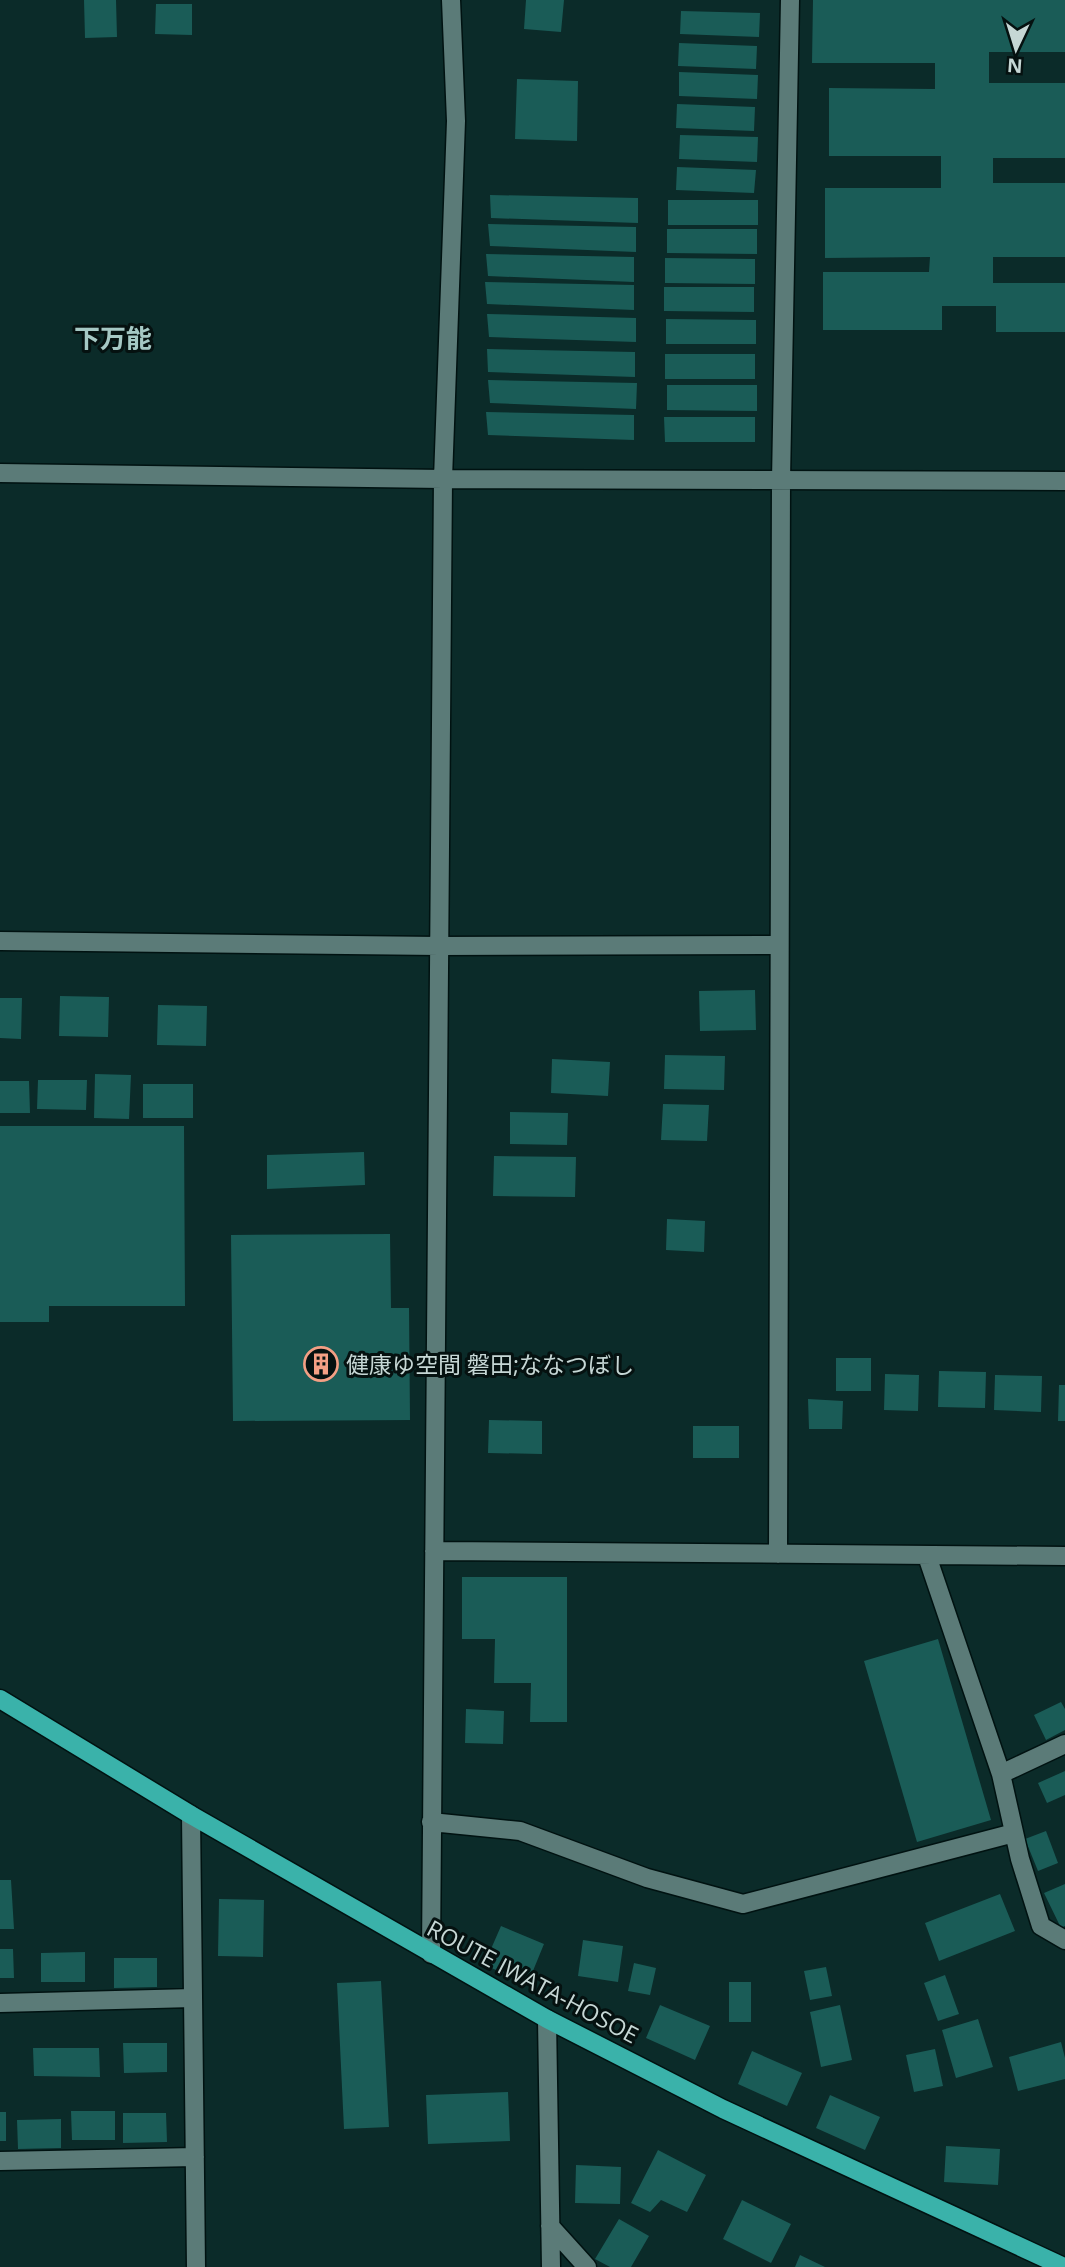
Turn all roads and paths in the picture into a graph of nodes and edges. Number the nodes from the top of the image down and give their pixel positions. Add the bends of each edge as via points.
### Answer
1 (451, 0) edge
2 (790, 0) edge
3 (0, 474) edge
4 (443, 479) junction
5 (781, 480) junction
6 (1065, 481) edge
7 (0, 941) edge
8 (779, 945) junction
9 (439, 946) junction
10 (434, 1551) junction
11 (778, 1554) junction
12 (927, 1556) junction
13 (1065, 1556) edge
14 (0, 1699) edge
15 (1065, 1744) edge
16 (1001, 1774) junction
17 (191, 1815) junction
18 (431, 1822) junction
19 (1014, 1833) junction
20 (1065, 1940) edge
21 (431, 1954) junction
22 (193, 1997) junction
23 (0, 2003) edge
24 (547, 2019) junction
25 (195, 2157) junction
26 (0, 2161) edge
27 (550, 2226) junction
28 (196, 2267) edge
29 (551, 2267) edge
30 (587, 2267) edge
31 (1064, 2267) edge

1 - 4 street via 456,121
2 - 5 street
3 - 4 street
4 - 5 street
4 - 9 street
5 - 6 street
5 - 8 street
7 - 9 street
8 - 9 street
8 - 11 street
9 - 10 street
10 - 11 street
10 - 18 street
11 - 12 street
12 - 13 street
12 - 16 street
14 - 17 main road, ROUTE IWATA-HOSOE
15 - 16 street
16 - 19 street
17 - 21 main road, ROUTE IWATA-HOSOE
17 - 22 street
18 - 19 street via 520,1830 647,1878 743,1904
18 - 21 street
19 - 20 street via 1041,1926
21 - 24 main road, ROUTE IWATA-HOSOE
22 - 23 street
22 - 25 street
24 - 27 street
24 - 31 main road, ROUTE IWATA-HOSOE via 723,2109
25 - 26 street
25 - 28 street
27 - 29 street
27 - 30 street

